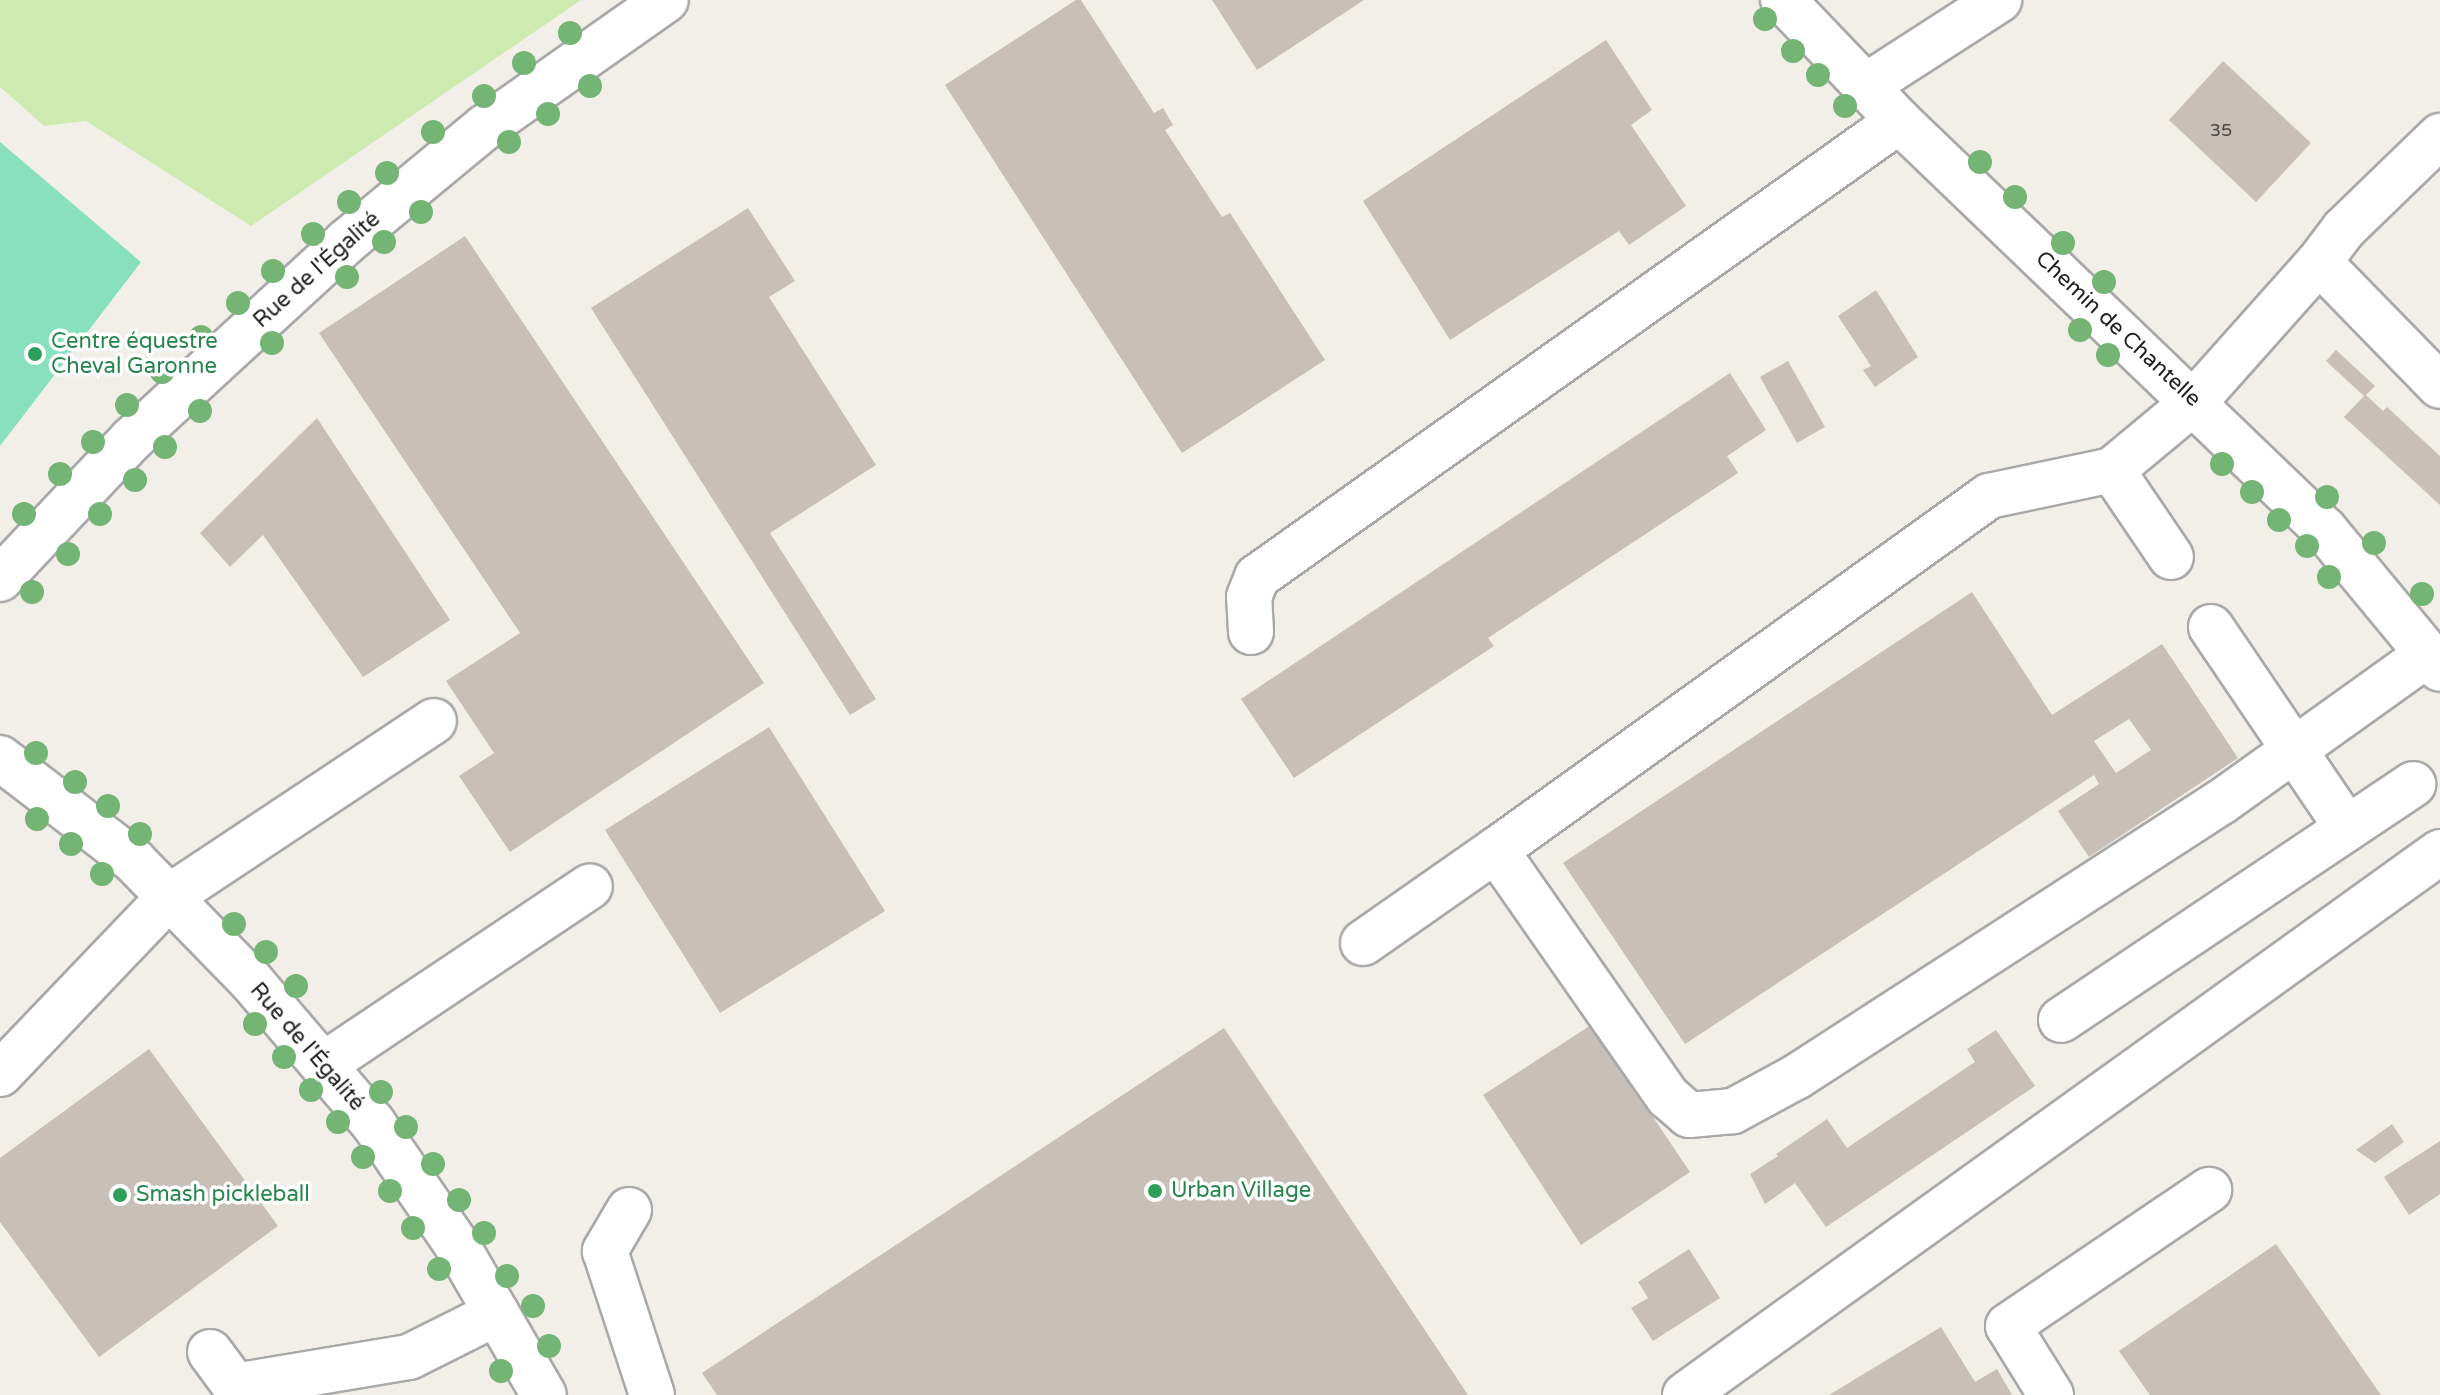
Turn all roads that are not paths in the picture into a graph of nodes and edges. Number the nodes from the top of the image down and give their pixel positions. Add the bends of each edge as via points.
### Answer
1 (666, 0) edge
2 (1783, 0) edge
3 (1999, 0) edge
4 (1864, 87) junction
5 (1899, 121) junction
6 (2440, 136) edge
7 (2319, 262) junction
8 (2440, 386) edge
9 (2195, 401) junction
10 (2112, 470) junction
11 (2171, 557) dead end
12 (0, 579) edge
13 (2211, 627) dead end
14 (1251, 632) dead end
15 (2434, 662) edge
16 (434, 721) dead end
17 (2297, 750) junction
18 (0, 758) edge
19 (2413, 784) dead end
20 (2347, 828) junction
21 (1496, 850) junction
22 (2440, 852) edge
23 (590, 886) dead end
24 (169, 897) junction
25 (1363, 943) dead end
26 (2061, 1020) dead end
27 (323, 1065) junction
28 (0, 1074) edge
29 (2209, 1190) dead end
30 (629, 1210) dead end
31 (497, 1313) junction
32 (210, 1352) dead end
33 (544, 1395) edge
34 (652, 1395) edge
35 (1685, 1395) edge
36 (2051, 1395) edge

1 - 12 street, Rue de l'Égalité via 485,127 346,242 132,439
2 - 4 street, Chemin de Chantelle
3 - 4 street
4 - 5 street, Chemin de Chantelle
5 - 9 street, Chemin de Chantelle
5 - 14 street via 1257,577 1249,597
6 - 7 street via 2344,229
7 - 8 street
7 - 9 street
9 - 10 street
9 - 15 street, Chemin de Chantelle via 2325,530
10 - 11 street
10 - 21 street via 1989,496
13 - 17 street
15 - 17 street
16 - 24 street
17 - 20 street
17 - 21 street via 1796,1077 1733,1111 1689,1115 1668,1097
18 - 24 street, Rue de l'Égalité via 133,860
19 - 20 street
20 - 26 street
21 - 25 street
22 - 35 street
23 - 27 street
24 - 27 street, Rue de l'Égalité
24 - 28 street
27 - 31 street, Rue de l'Égalité via 373,1123
29 - 36 street via 2008,1326
30 - 34 street via 605,1251
31 - 32 street via 409,1357 235,1386
31 - 33 street, Rue de l'Égalité

